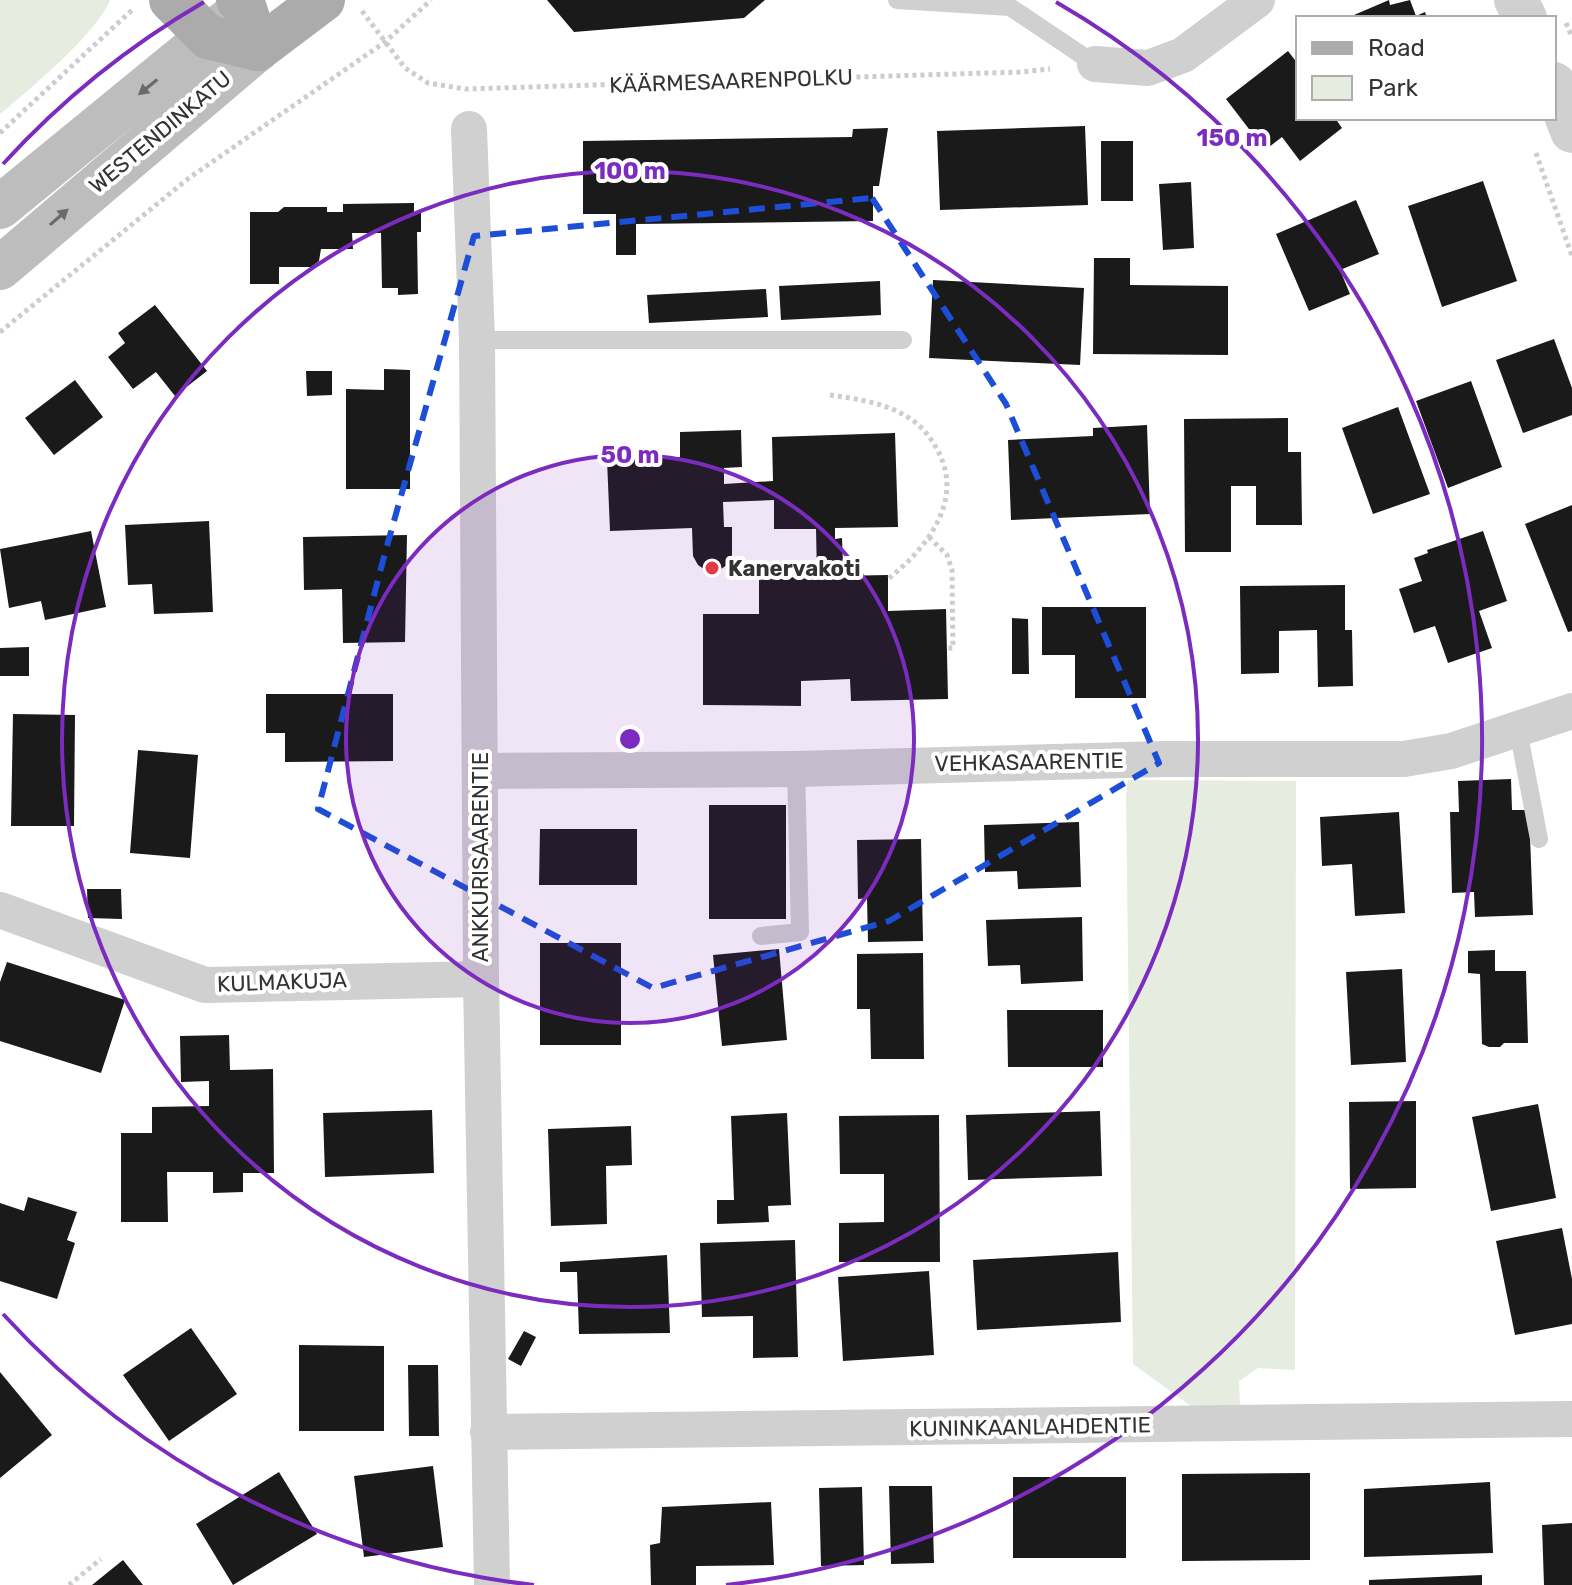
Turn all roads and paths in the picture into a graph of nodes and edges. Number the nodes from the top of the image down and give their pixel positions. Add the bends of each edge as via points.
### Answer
1 (143, 0) edge
2 (171, 0) edge
3 (431, 0) edge
4 (897, 0) edge
5 (1257, 0) edge
6 (245, 2) edge
7 (341, 3) edge
8 (208, 37) junction
9 (385, 42) junction
10 (258, 49) junction
11 (1095, 64) junction
12 (469, 129) dead end
13 (0, 133) edge
14 (1552, 137) edge
15 (0, 207) edge
16 (1572, 256) edge
17 (0, 268) edge
18 (0, 332) edge
19 (477, 340) junction
20 (903, 340) dead end
21 (830, 395) dead end
22 (929, 537) junction
23 (888, 579) dead end
24 (947, 648) dead end
25 (1572, 711) edge
26 (1518, 730) junction
27 (796, 769) junction
28 (480, 771) junction
29 (1539, 839) dead end
30 (0, 910) edge
31 (761, 936) dead end
32 (481, 979) junction
33 (1572, 1419) edge
34 (488, 1432) junction
35 (101, 1559) dead end
36 (69, 1585) edge
37 (492, 1585) edge

1 - 13 path
2 - 8 main road
3 - 9 path
4 - 11 lane via 1010,7
5 - 11 street via 1183,55 1148,68
6 - 8 main road, WESTENDINKATU
6 - 10 main road
7 - 9 path, KÄÄRMESAARENPOLKU
7 - 10 main road, WESTENDINKATU
8 - 10 main road
8 -> 15 main road, WESTENDINKATU
9 - 11 path, KÄÄRMESAARENPOLKU via 405,68 428,83 465,89 1021,72
9 - 18 path via 189,178
17 -> 10 main road, WESTENDINKATU
12 - 19 street, ANKKURISAARENTIE
14 - 16 path
19 - 20 lane
19 - 28 street, ANKKURISAARENTIE
21 - 22 path via 874,402 912,420 933,441 948,488 942,516
22 - 23 path
22 - 24 path via 947,555 952,570 953,648
25 - 26 street, VEHKASAARENTIE
26 - 27 street, VEHKASAARENTIE via 1404,759
26 - 29 lane
27 - 28 street, VEHKASAARENTIE
27 - 31 lane via 800,932
28 - 32 street, ANKKURISAARENTIE
30 - 32 street, KULMAKUJA via 205,985
32 - 34 street, ANKKURISAARENTIE
33 - 34 street, KUNINKAANLAHDENTIE
34 - 37 street, ANKKURISAARENTIE
35 - 36 path

